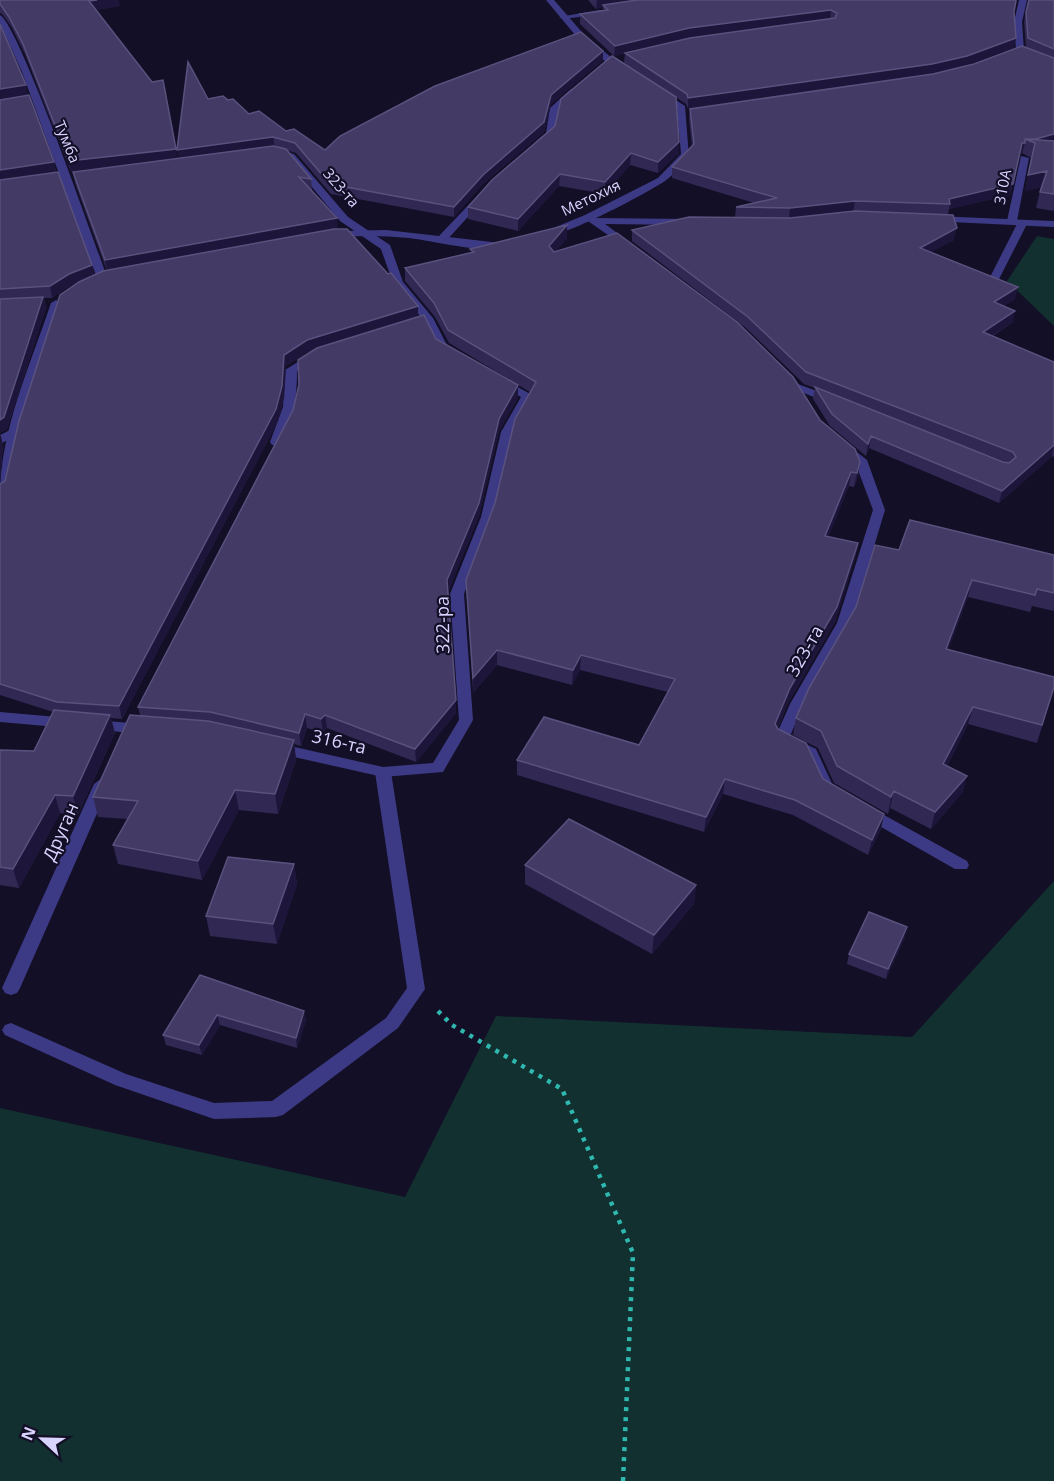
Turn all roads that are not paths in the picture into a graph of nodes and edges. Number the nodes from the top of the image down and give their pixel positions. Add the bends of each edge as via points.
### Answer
1 (550, 0) edge
2 (1023, 0) edge
3 (610, 10) edge
4 (563, 17) junction
5 (0, 18) edge
6 (4, 29) edge
7 (620, 59) edge
8 (999, 59) edge
9 (609, 62) junction
10 (600, 69) edge
11 (636, 79) edge
12 (582, 85) edge
13 (654, 90) edge
14 (34, 100) junction
15 (23, 102) edge
16 (693, 113) edge
17 (682, 115) junction
18 (532, 150) edge
19 (262, 153) edge
20 (1024, 158) edge
21 (488, 188) edge
22 (592, 219) junction
23 (921, 219) edge
24 (696, 222) edge
25 (1017, 222) junction
26 (1054, 224) edge
27 (367, 232) junction
28 (324, 237) edge
29 (541, 237) edge
30 (442, 239) junction
31 (509, 246) edge
32 (641, 256) edge
33 (126, 274) edge
34 (991, 285) edge
35 (56, 300) edge
36 (324, 352) edge
37 (458, 357) edge
38 (492, 377) edge
39 (839, 403) edge
40 (813, 412) edge
41 (14, 432) junction
42 (831, 435) edge
43 (0, 440) edge
44 (272, 451) edge
45 (0, 493) edge
46 (0, 717) edge
47 (159, 730) edge
48 (258, 744) edge
49 (108, 772) edge
50 (383, 772) junction
51 (836, 794) edge
52 (857, 806) edge
53 (961, 865) dead end
54 (11, 988) dead end
55 (11, 1030) dead end

1 - 4 street
2 - 8 street via 1018,22 1024,53
3 - 4 street
4 - 9 street
5 - 6 street, Тумба
6 - 14 street, Тумба
7 - 9 street
9 - 10 street
9 - 11 street
12 - 18 street via 555,108 550,134
13 - 17 street via 681,106
14 - 15 street
14 - 33 street, Тумба via 98,280
16 - 17 street
17 - 22 street, Метохия via 686,155 661,180
19 - 27 street, 323-та via 291,156 344,219
20 - 25 street, 310А
21 - 30 street
22 - 24 street
22 - 29 street, Метохия
22 - 32 street
23 - 25 street
25 - 26 street
25 - 34 street, 310А
27 - 28 street
27 - 30 street
27 - 37 street, 323-та via 386,247 398,284 423,321 442,347
30 - 31 street via 486,247
35 - 41 street
36 - 44 street via 291,370 292,398
38 - 50 street, 322-ра via 528,396 507,432 487,517 457,594 466,720 438,768
39 - 40 street via 794,383
41 - 43 street
41 - 45 street
42 - 51 street, 323-та via 861,460 879,510 844,623 782,738 811,753 826,788
46 - 47 street
48 - 50 street, 316-та
49 - 54 street, Друган
50 - 55 street via 416,989 392,1023 276,1109 214,1111 121,1080
52 - 53 street

